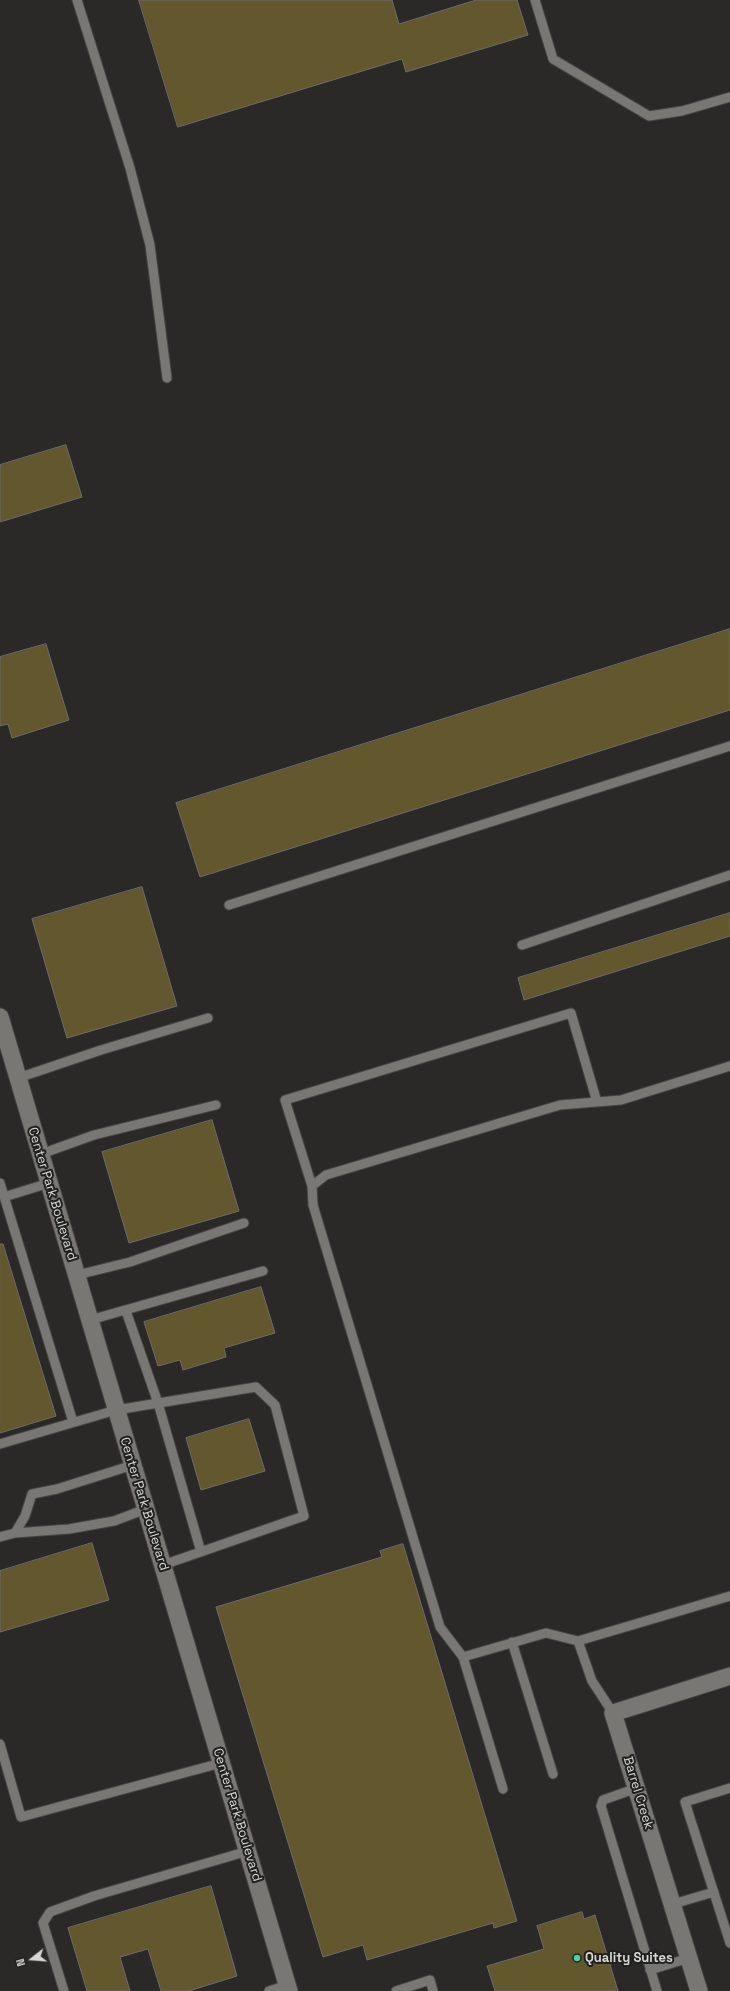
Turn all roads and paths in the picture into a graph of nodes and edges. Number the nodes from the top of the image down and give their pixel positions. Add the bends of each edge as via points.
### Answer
1 (77, 0) edge
2 (535, 0) edge
3 (730, 96) edge
4 (167, 378) dead end
5 (730, 746) edge
6 (730, 875) edge
7 (229, 905) dead end
8 (522, 945) dead end
9 (0, 1017) edge
10 (208, 1018) dead end
11 (730, 1066) edge
12 (18, 1078) junction
13 (597, 1102) junction
14 (216, 1105) dead end
15 (41, 1154) junction
16 (0, 1183) edge
17 (49, 1184) junction
18 (312, 1186) junction
19 (4, 1197) junction
20 (244, 1223) dead end
21 (263, 1271) dead end
22 (77, 1276) junction
23 (126, 1311) junction
24 (90, 1320) junction
25 (158, 1403) junction
26 (116, 1410) junction
27 (73, 1422) junction
28 (0, 1444) edge
29 (133, 1465) junction
30 (146, 1509) junction
31 (15, 1533) junction
32 (0, 1537) edge
33 (202, 1552) junction
34 (162, 1565) junction
35 (730, 1596) edge
36 (578, 1641) junction
37 (512, 1642) junction
38 (463, 1657) junction
39 (730, 1676) edge
40 (613, 1713) junction
41 (0, 1744) edge
42 (221, 1763) junction
43 (553, 1774) dead end
44 (637, 1788) junction
45 (730, 1788) edge
46 (503, 1789) dead end
47 (248, 1851) junction
48 (714, 1892) junction
49 (672, 1904) junction
50 (730, 1943) edge
51 (689, 1958) junction
52 (650, 1970) junction
53 (288, 1988) edge
54 (64, 1991) edge
55 (269, 1991) edge
56 (396, 1991) edge
57 (433, 1991) edge
58 (656, 1991) edge
59 (699, 1991) edge

1 - 4 lane via 130,168 150,245
2 - 3 lane via 553,59 649,116 682,111
5 - 7 lane
6 - 8 lane
9 - 12 street, Center Park Boulevard
10 - 12 lane
11 - 13 lane via 621,1100
12 - 15 street, Center Park Boulevard
13 - 18 lane via 560,1105 326,1175
13 - 18 lane via 571,1013 285,1100
14 - 15 lane via 94,1135
15 - 17 street, Center Park Boulevard
16 - 19 lane
17 - 19 lane
17 - 22 street, Center Park Boulevard
18 - 38 lane via 315,1213 440,1627
19 - 27 lane
20 - 22 lane via 130,1262
21 - 23 lane
22 - 24 street, Center Park Boulevard
23 - 24 lane
23 - 25 lane
24 - 26 street, Center Park Boulevard
25 - 26 lane
25 - 33 lane
25 - 33 lane via 256,1387 275,1405 304,1516
26 - 27 lane
26 - 29 street, Center Park Boulevard
27 - 28 lane
29 - 30 street, Center Park Boulevard
29 - 31 lane via 32,1494 25,1516
30 - 31 lane via 114,1521 69,1529
30 - 34 street, Center Park Boulevard
31 - 32 lane
33 - 34 lane
34 - 42 street, Center Park Boulevard
35 - 36 lane
36 - 37 lane via 546,1633
36 - 40 lane via 592,1681
37 - 38 lane
37 - 43 lane
38 - 46 lane
39 - 40 street
40 - 44 street, Barrel Creek
41 - 42 lane via 21,1817
42 - 47 street, Center Park Boulevard
44 - 49 street, Barrel Creek
44 - 52 lane via 603,1800 601,1806
45 - 48 lane via 685,1802
47 - 53 street, Center Park Boulevard
47 - 54 lane via 94,1896 50,1912 43,1923
48 - 49 lane
48 - 50 lane
49 - 51 street, Barrel Creek
51 - 52 lane
51 - 59 street, Barrel Creek
52 - 58 lane
53 - 55 lane
56 - 57 lane via 430,1980

